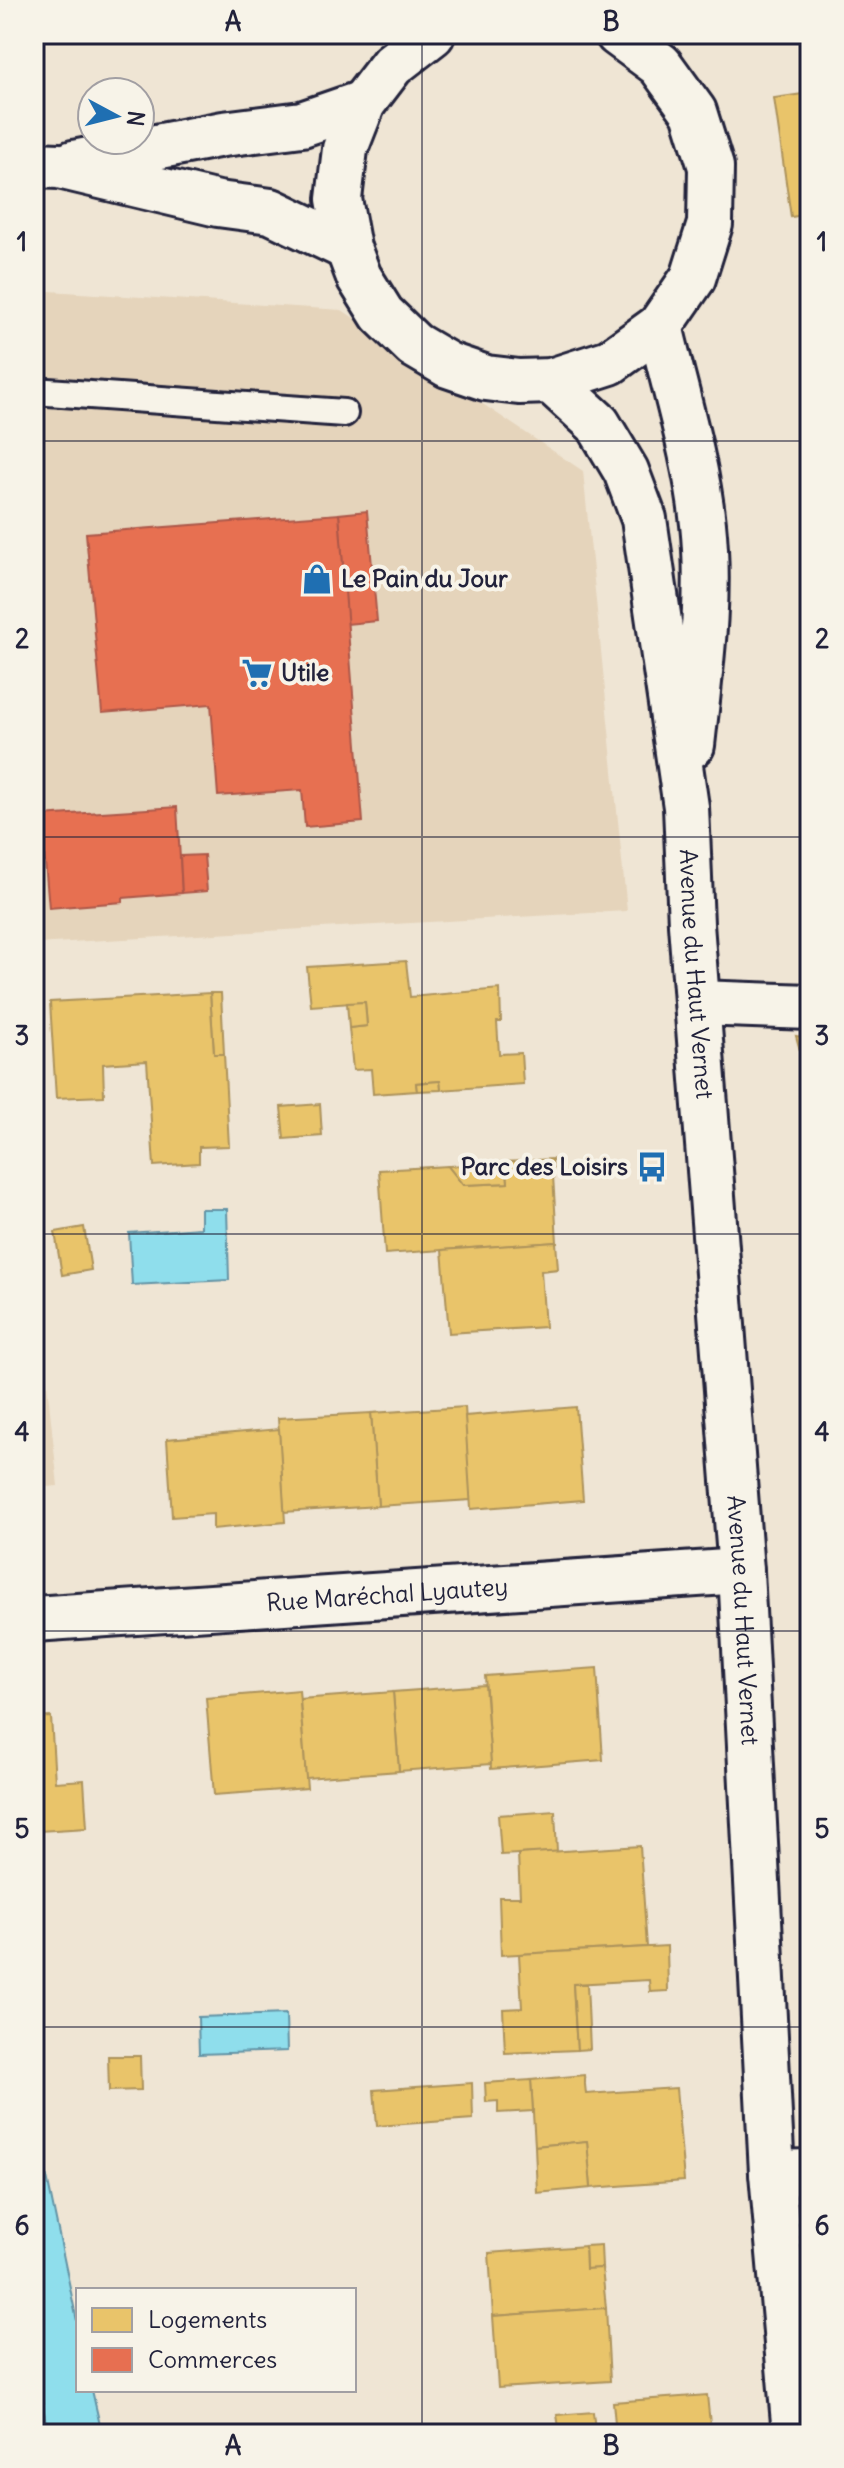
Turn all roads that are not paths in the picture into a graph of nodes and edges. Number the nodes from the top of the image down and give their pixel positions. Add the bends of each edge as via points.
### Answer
1 (430, 34) edge
2 (618, 34) edge
3 (663, 50) edge
4 (363, 103) junction
5 (46, 165) edge
6 (348, 248) junction
7 (660, 326) junction
8 (551, 381) junction
9 (34, 391) edge
10 (344, 413) dead end
11 (686, 807) junction
12 (698, 1003) junction
13 (810, 1007) edge
14 (741, 1571) junction
15 (34, 1619) edge
16 (791, 2172) edge
17 (799, 2421) edge

1 - 4 main road via 392,65
2 - 3 main road
3 - 7 main road via 694,112 711,167 710,224 693,278
4 - 5 main road via 302,124
4 - 6 main road via 345,149 339,199
5 - 6 main road via 271,211
6 - 8 main road via 382,314 414,345 448,365 486,378
7 - 8 main road via 610,362
7 - 11 main road, Avenue du Haut Vernet via 703,527 705,622
8 - 11 main road, Avenue du Haut Vernet via 598,424 626,471 644,519
9 - 10 lane
11 - 12 main road, Avenue du Haut Vernet
12 - 13 main road
12 - 14 main road, Avenue du Haut Vernet
14 - 15 main road, Rue Maréchal Lyautey
14 - 16 main road, Avenue du Haut Vernet
16 - 17 main road, Avenue du Haut Vernet

